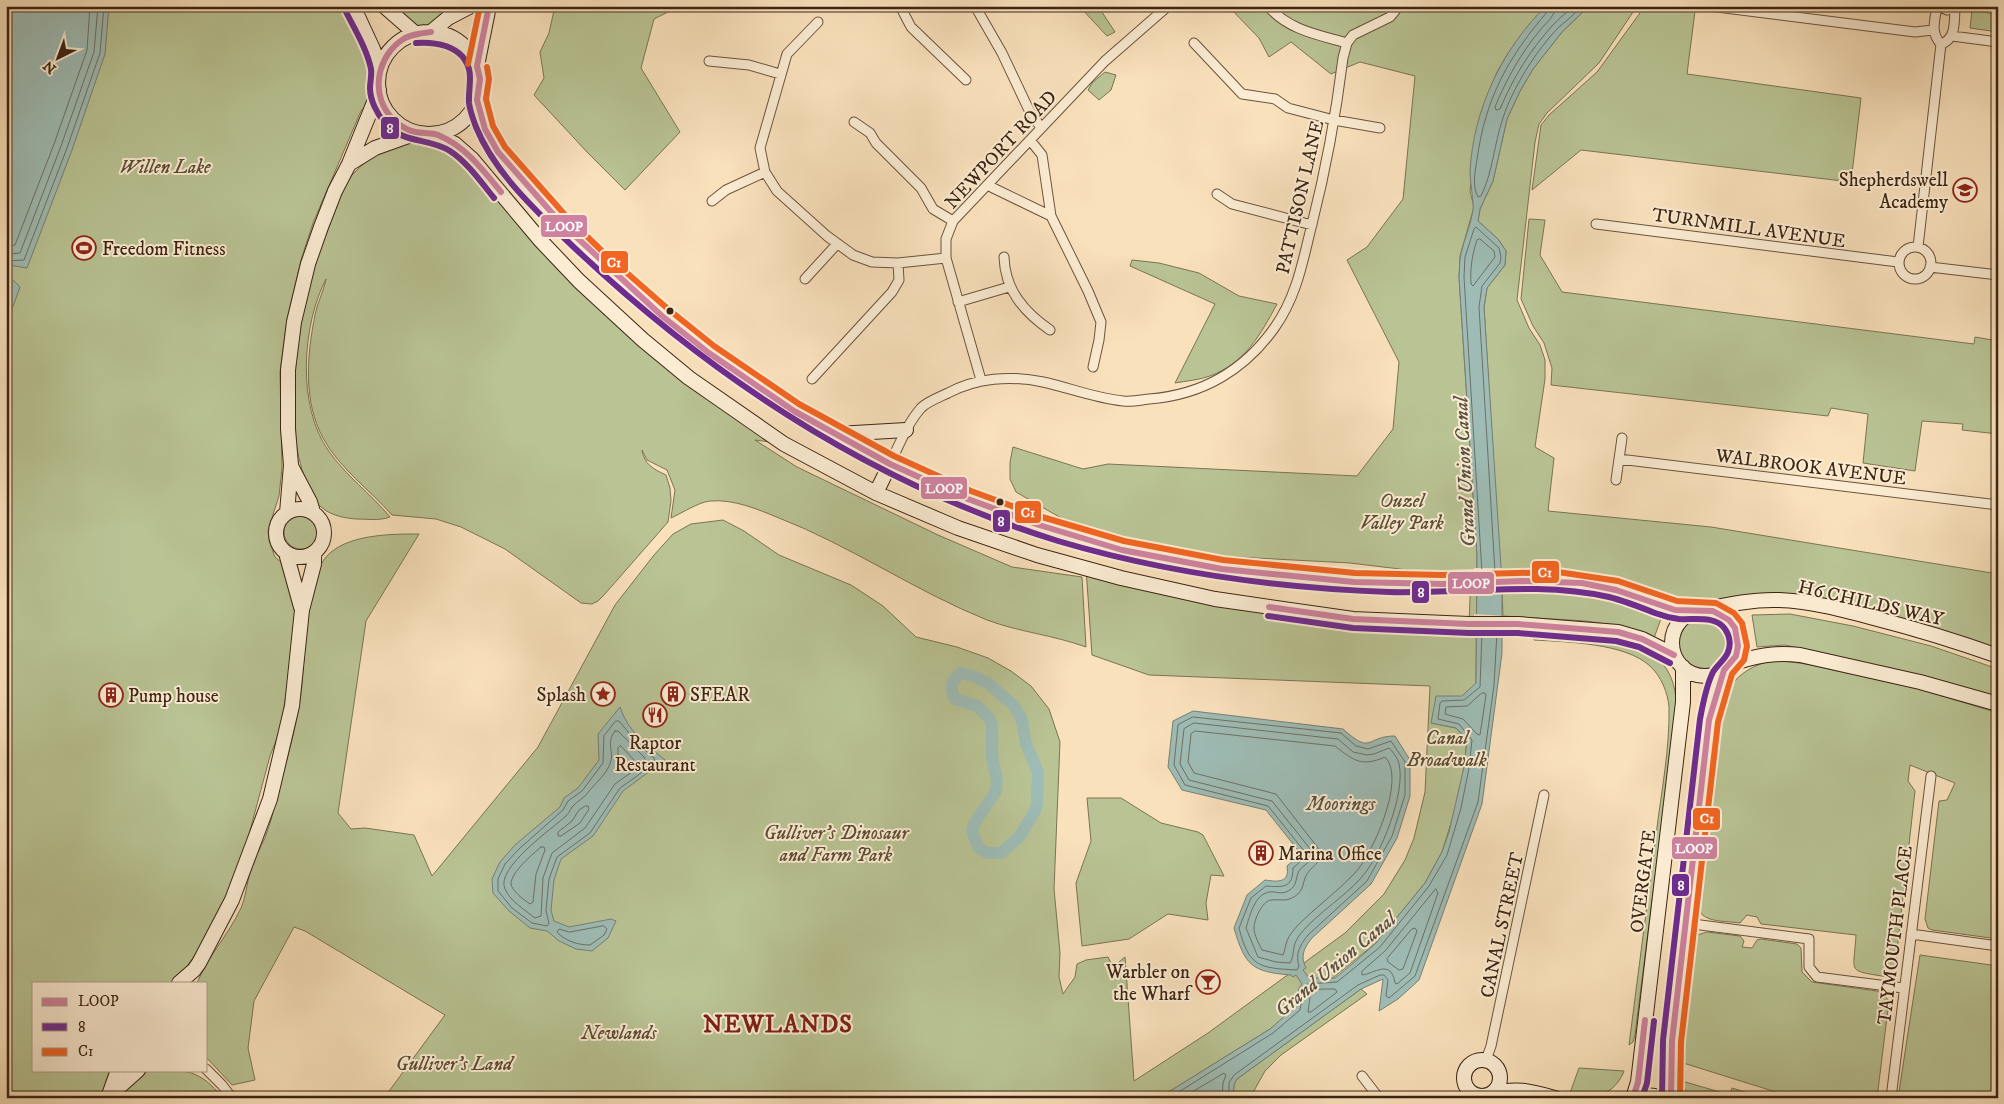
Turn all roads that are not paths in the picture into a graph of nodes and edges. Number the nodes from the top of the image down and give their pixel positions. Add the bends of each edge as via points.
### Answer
1 (353, 6) edge
2 (384, 6) edge
3 (471, 6) edge
4 (489, 6) edge
5 (900, 6) edge
6 (975, 6) edge
7 (1168, 6) edge
8 (1268, 6) edge
9 (1399, 6) edge
10 (1709, 6) edge
11 (1938, 6) edge
12 (1957, 8) edge
13 (818, 22) dead end
14 (1933, 30) junction
15 (431, 32) junction
16 (416, 34) junction
17 (1952, 36) junction
18 (1347, 42) junction
19 (1998, 42) edge
20 (1194, 43) dead end
21 (1941, 44) junction
22 (709, 61) dead end
23 (477, 68) junction
24 (380, 69) junction
25 (780, 74) junction
26 (966, 80) dead end
27 (378, 90) junction
28 (478, 95) junction
29 (1334, 120) junction
30 (854, 122) dead end
31 (1041, 128) junction
32 (1380, 128) dead end
33 (425, 134) junction
34 (1030, 140) junction
35 (349, 164) junction
36 (765, 172) junction
37 (987, 185) junction
38 (1217, 194) dead end
39 (712, 201) dead end
40 (1051, 216) junction
41 (953, 221) junction
42 (1596, 224) dead end
43 (1312, 225) junction
44 (837, 244) junction
45 (1918, 247) junction
46 (1004, 257) dead end
47 (946, 258) junction
48 (1898, 262) junction
49 (898, 264) junction
50 (1930, 267) junction
51 (1998, 275) edge
52 (805, 279) dead end
53 (1009, 287) junction
54 (958, 302) junction
55 (1050, 330) dead end
56 (1093, 367) dead end
57 (812, 379) dead end
58 (981, 380) junction
59 (906, 430) junction
60 (837, 434) junction
61 (1622, 438) dead end
62 (1619, 459) junction
63 (890, 464) junction
64 (291, 465) junction
65 (1616, 480) dead end
66 (876, 493) junction
67 (1998, 505) edge
68 (313, 512) junction
69 (287, 513) junction
70 (286, 553) junction
71 (314, 553) junction
72 (302, 610) junction
73 (1699, 610) junction
74 (1674, 655) junction
75 (1998, 656) edge
76 (1728, 667) junction
77 (1683, 668) junction
78 (1998, 704) edge
79 (1931, 776) dead end
80 (1544, 796) dead end
81 (1685, 923) junction
82 (1911, 934) junction
83 (1998, 946) edge
84 (192, 977) edge
85 (1903, 988) junction
86 (1491, 1063) junction
87 (117, 1072) edge
88 (136, 1072) edge
89 (208, 1072) edge
90 (1362, 1076) dead end
91 (1525, 1090) junction
92 (1466, 1093) edge
93 (1487, 1096) edge
94 (107, 1097) edge
95 (232, 1098) edge
96 (1379, 1098) edge
97 (1555, 1098) edge
98 (1634, 1098) edge
99 (1660, 1098) edge
100 (1671, 1098) edge
101 (1891, 1098) edge

1 - 24 street
2 - 16 street
3 - 15 street
4 - 23 street
5 - 26 street via 911,27
6 - 31 street
7 - 31 street, NEWPORT ROAD via 1105,61
8 - 18 street via 1296,28
9 - 18 street via 1390,17 1354,35
10 - 14 street via 1915,32
11 - 12 street via 1947,10
11 - 14 street
12 - 17 street
13 - 25 street via 787,54
14 - 21 street
15 - 16 street
15 - 23 street via 459,42
16 - 24 street via 390,50
17 - 19 street
17 - 21 street
18 - 29 street, PATTISON LANE
20 - 29 street via 1242,94 1275,99 1288,108
21 - 45 street
22 - 25 street via 749,65
23 - 28 street
24 - 27 street
25 - 36 street via 760,148
27 - 33 street via 391,117 403,127
27 - 35 street
28 - 33 street via 468,116 453,128
28 - 60 street, H6 CHILDS WAY via 486,129 498,152 596,258 709,353 794,411
29 - 32 street
29 - 43 street, PATTISON LANE
30 - 41 street via 870,133 876,144 921,188 933,209
31 - 34 street, NEWPORT ROAD
33 - 35 street via 375,148
33 - 66 street via 455,144 579,281 642,340 689,378 784,444
34 - 37 street, NEWPORT ROAD
34 - 40 street via 1042,156
35 - 64 street via 335,191 308,264 294,322 288,370
36 - 39 street via 726,190
36 - 44 street via 777,191
37 - 40 street
37 - 41 street, NEWPORT ROAD
38 - 43 street via 1232,204
40 - 56 street via 1101,322
41 - 47 street, NEWPORT ROAD via 946,239
42 - 48 street, TURNMILL AVENUE
43 - 58 street, PATTISON LANE via 1304,263 1276,326 1252,354 1230,372 1201,388 1170,398 1125,402 1042,382
44 - 49 street via 872,262
44 - 52 street
45 - 48 street via 1903,252
45 - 50 street via 1927,252
46 - 53 street
47 - 49 street
47 - 54 street, NEWPORT ROAD
48 - 50 street via 1904,275 1912,279 1922,278
49 - 57 street via 899,280 892,292
50 - 51 street
53 - 54 street
53 - 55 street via 1026,310
54 - 58 street, NEWPORT ROAD
58 - 59 street, PATTISON LANE via 962,385 922,407
59 - 60 street
59 - 63 street, PATTISON LANE
60 - 63 street, H6 CHILDS WAY
61 - 62 street
62 - 65 street
62 - 67 street, WALBROOK AVENUE
63 - 66 street
63 - 73 street, H6 CHILDS WAY via 968,499 1039,525 1122,550 1222,569 1354,582 1582,583 1616,590 1675,610
64 - 68 street
64 - 69 street
66 - 74 street via 958,528 1070,564 1215,599 1353,619 1518,624 1618,632 1642,639
68 - 69 street via 300,509
68 - 71 street via 323,524 324,536
69 - 70 street via 280,519 276,533
70 - 71 street via 300,557
70 - 72 street
71 - 72 street
72 - 84 street via 292,706 263,823 232,900
73 - 74 street via 1685,616 1678,624 1673,634
73 - 75 street, H6 CHILDS WAY via 1733,602 1778,600 1810,603 1925,632
73 - 76 street via 1722,614 1735,628 1738,646
74 - 77 street
76 - 77 street via 1708,676 1698,676
76 - 78 street via 1764,654 1800,655 1920,682
76 - 81 street via 1709,720
77 - 98 street, OVERGATE via 1683,702
79 - 82 street, TAYMOUTH PLACE
80 - 86 street, CANAL STREET via 1491,1046
81 - 85 street via 1809,939 1809,967 1817,976
81 - 100 street via 1672,1041
82 - 83 street
82 - 85 street, TAYMOUTH PLACE
85 - 101 street, TAYMOUTH PLACE
86 - 91 street
86 - 92 street via 1475,1061 1466,1068
86 - 93 street via 1499,1072 1499,1084
87 - 94 street
88 - 94 street
89 - 95 street
90 - 96 street
91 - 93 street via 1506,1090
91 - 97 street
92 - 93 street
98 - 99 street via 1643,1095

